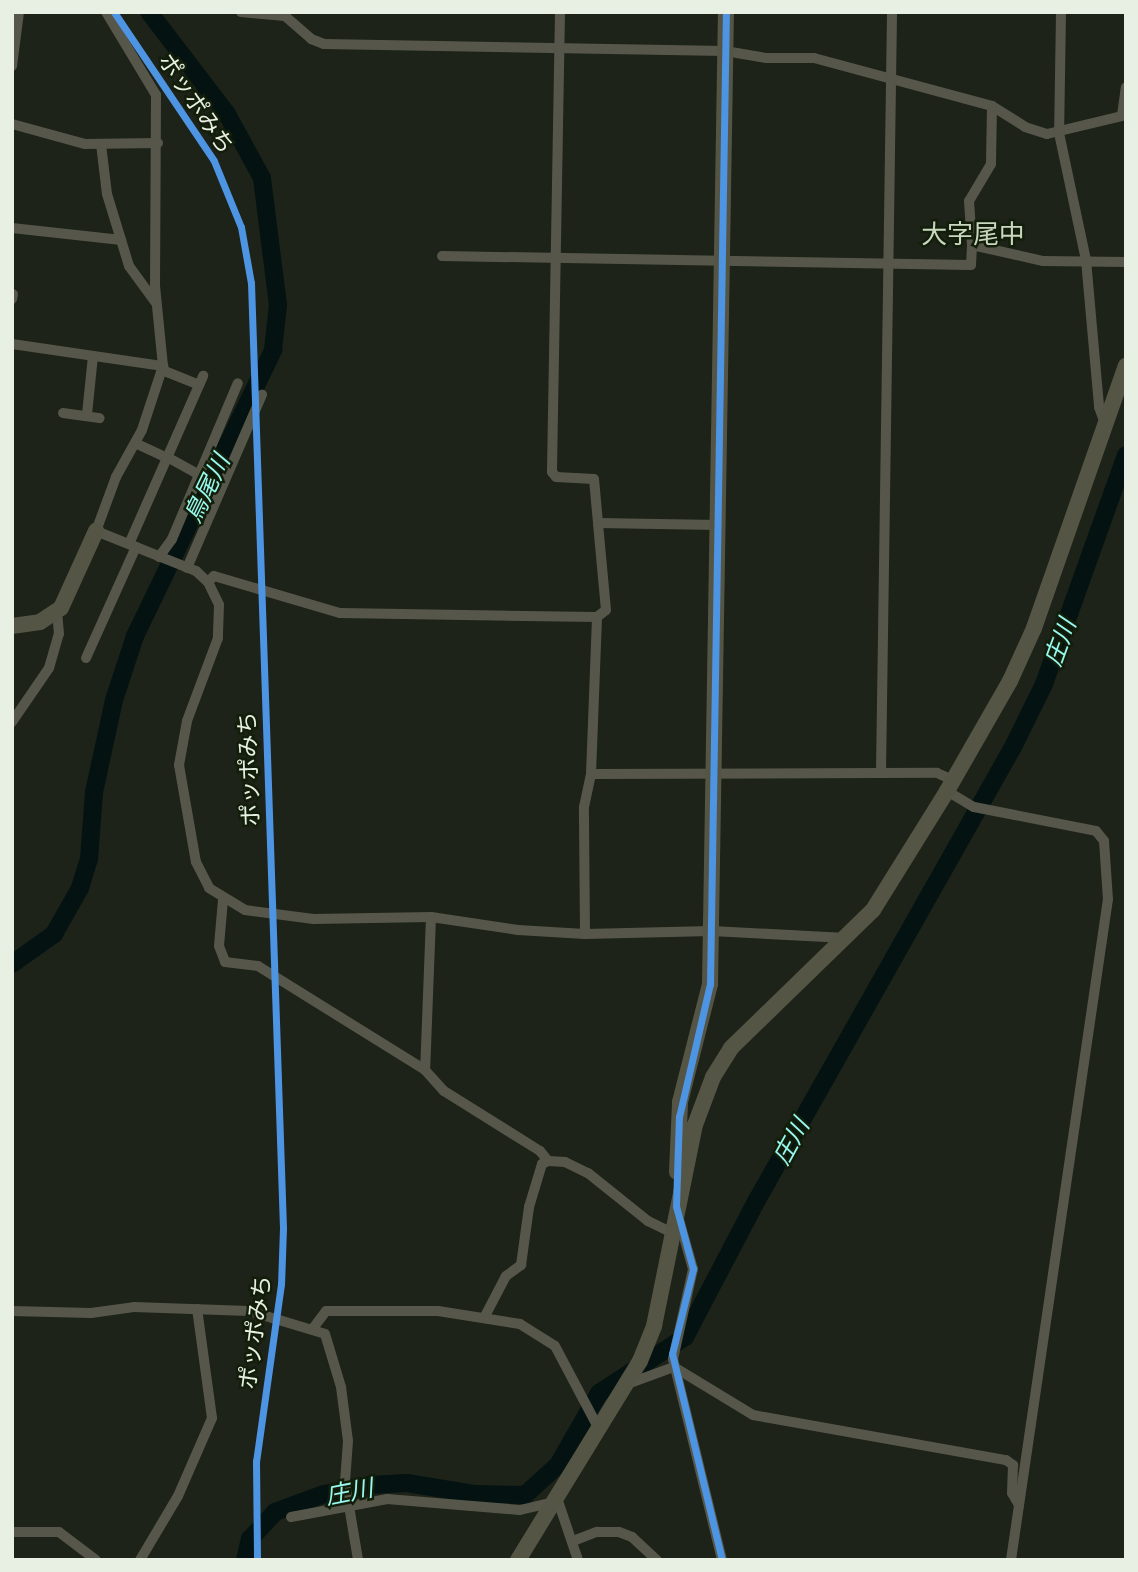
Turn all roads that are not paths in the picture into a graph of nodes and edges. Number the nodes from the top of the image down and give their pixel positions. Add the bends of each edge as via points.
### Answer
1 (19, 12) edge
2 (106, 12) edge
3 (241, 12) edge
4 (560, 12) edge
5 (726, 12) edge
6 (892, 12) edge
7 (1061, 12) edge
8 (559, 48) junction
9 (725, 51) junction
10 (12, 66) edge
11 (892, 82) junction
12 (1126, 87) edge
13 (992, 106) junction
14 (1124, 115) edge
15 (12, 124) edge
16 (1059, 133) junction
17 (158, 142) junction
18 (101, 144) junction
19 (12, 228) edge
20 (121, 240) junction
21 (972, 245) junction
22 (442, 256) dead end
23 (558, 258) junction
24 (1086, 260) junction
25 (722, 261) junction
26 (1126, 262) edge
27 (887, 264) junction
28 (157, 304) junction
29 (12, 344) edge
30 (93, 356) junction
31 (1126, 366) edge
32 (163, 368) junction
33 (238, 383) dead end
34 (262, 395) dead end
35 (63, 413) dead end
36 (87, 414) junction
37 (100, 418) dead end
38 (1106, 426) junction
39 (135, 443) junction
40 (167, 458) junction
41 (199, 475) junction
42 (598, 523) junction
43 (718, 525) junction
44 (96, 531) junction
45 (132, 546) junction
46 (162, 558) junction
47 (185, 567) junction
48 (208, 582) junction
49 (57, 612) junction
50 (597, 617) junction
51 (12, 626) edge
52 (86, 657) dead end
53 (12, 722) edge
54 (713, 772) junction
55 (881, 772) junction
56 (591, 774) junction
57 (950, 786) junction
58 (223, 900) junction
59 (431, 918) junction
60 (712, 931) junction
61 (585, 934) junction
62 (846, 938) junction
63 (425, 1070) junction
64 (680, 1102) junction
65 (701, 1108) junction
66 (548, 1161) junction
67 (676, 1206) junction
68 (671, 1232) junction
69 (197, 1309) junction
70 (12, 1311) edge
71 (484, 1318) junction
72 (314, 1327) junction
73 (674, 1367) junction
74 (630, 1383) junction
75 (600, 1431) junction
76 (558, 1501) junction
77 (347, 1504) junction
78 (1019, 1505) junction
79 (291, 1517) dead end
80 (12, 1532) edge
81 (573, 1541) junction
82 (96, 1560) edge
83 (140, 1560) edge
84 (358, 1560) edge
85 (517, 1560) edge
86 (578, 1560) edge
87 (657, 1560) edge
88 (722, 1560) edge
89 (1011, 1560) edge

1 - 10 street
2 - 17 street via 129,55 155,89
3 - 8 street via 292,19 311,39 324,44
4 - 8 street
5 - 9 street
6 - 11 street
7 - 16 street
8 - 9 street
8 - 23 street
9 - 11 street via 766,58 814,58
9 - 25 street
11 - 13 street
11 - 27 street
12 - 14 street
13 - 16 street via 1025,127
13 - 21 street via 991,164 969,201
14 - 16 street
15 - 18 street via 75,142
16 - 24 street
17 - 18 street
17 - 28 street
18 - 20 street via 107,194
19 - 20 street
20 - 28 street via 129,266
21 - 24 street via 1043,261
21 - 27 street via 971,265
22 - 23 street
23 - 25 street
23 - 42 street via 552,472 556,477 594,480
24 - 26 street
24 - 38 street via 1099,407
25 - 27 street
25 - 43 street
27 - 55 street
28 - 32 street
29 - 30 street
30 - 32 street
30 - 36 street
31 - 38 street
32 - 39 street
32 - 40 street via 201,381
33 - 41 street
34 - 47 street
35 - 36 street
36 - 37 street
38 - 57 street via 1034,628 1010,681
39 - 40 street
39 - 44 street via 116,477
40 - 41 street
40 - 45 street
41 - 46 street
42 - 43 street
42 - 50 street via 606,610
43 - 54 street
44 - 45 street
44 - 49 street
45 - 46 street
45 - 52 street
46 - 47 street
47 - 48 street
48 - 50 street via 214,576 340,613
48 - 58 street via 219,605 220,628 185,729 180,778 196,862 202,879
49 - 51 street via 40,622
49 - 53 street via 55,654
50 - 56 street
54 - 55 street
54 - 56 street
54 - 60 street
55 - 57 street via 937,773
56 - 61 street via 584,807
57 - 62 street via 899,872
57 - 78 street via 974,807 1096,831 1104,841 1106,913
58 - 59 street via 245,910 303,918
58 - 63 street via 219,946 225,962 258,966
59 - 61 street
59 - 63 street
60 - 61 street
60 - 62 street
60 - 64 street via 710,984
62 - 65 street via 731,1048
63 - 66 street via 444,1091
64 - 65 street via 688,1117
64 - 67 street
65 - 67 street
66 - 68 street via 565,1162 588,1173 648,1222
66 - 71 street via 542,1164 529,1207 521,1265 506,1276
67 - 68 street
67 - 73 street via 693,1269 674,1343
68 - 74 street via 654,1326
69 - 70 street
69 - 72 street via 249,1311
69 - 83 street via 212,1418 178,1496
71 - 72 street via 438,1311 326,1311
71 - 75 street via 520,1324 555,1346
72 - 77 street via 325,1334 332,1349 341,1387 348,1441
73 - 74 street
73 - 78 street via 753,1415 1006,1460 1013,1465 1012,1493
73 - 88 street
74 - 75 street
75 - 76 street
76 - 77 street via 520,1510 412,1499
76 - 81 street
76 - 85 street
77 - 79 street
77 - 84 street
78 - 89 street
80 - 82 street via 59,1532
81 - 86 street
81 - 87 street via 597,1532 620,1532

